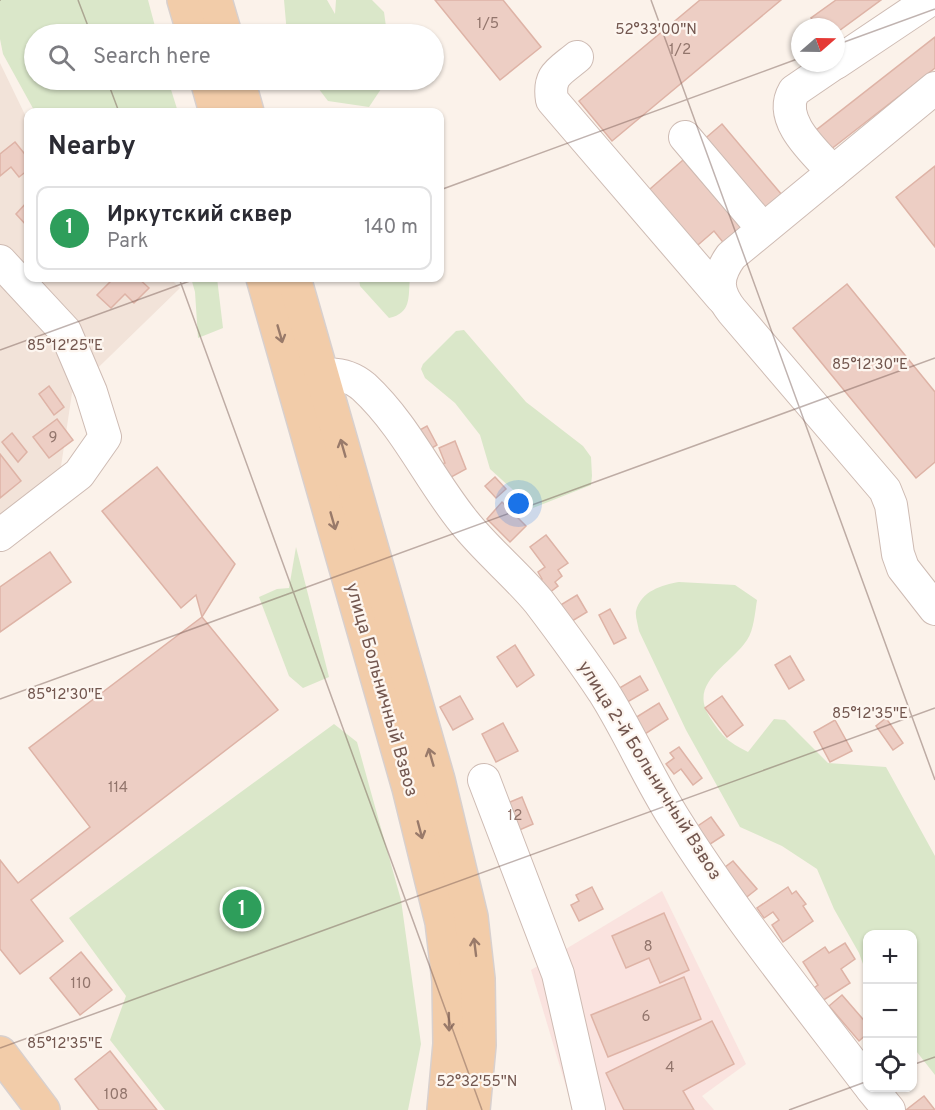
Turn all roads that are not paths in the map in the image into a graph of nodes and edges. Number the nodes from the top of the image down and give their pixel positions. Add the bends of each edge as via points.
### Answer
1 (184, 0) edge
2 (215, 0) edge
3 (930, 0) edge
4 (191, 24) edge
5 (222, 24) edge
6 (577, 57) dead end
7 (845, 57) edge
8 (822, 72) edge
9 (935, 87) edge
10 (210, 90) edge
11 (241, 90) edge
12 (215, 108) edge
13 (246, 108) edge
14 (685, 137) dead end
15 (833, 172) junction
16 (763, 229) junction
17 (0, 261) edge
18 (264, 282) edge
19 (295, 282) edge
20 (722, 298) junction
21 (322, 375) junction
22 (0, 535) edge
23 (935, 609) edge
24 (484, 780) dead end
25 (0, 1053) edge
26 (863, 1078) edge
27 (873, 1092) edge
28 (43, 1110) edge
29 (444, 1110) edge
30 (473, 1110) edge
31 (589, 1110) edge
32 (889, 1110) edge

1 - 4 main road
2 - 5 main road
3 - 7 street
6 - 20 street via 554,76 552,100
8 - 15 street via 794,91 789,107 804,140
9 - 15 street
10 - 12 main road
11 - 13 main road
14 - 16 street
15 - 16 street
16 - 20 street via 725,264 721,275
17 - 22 street via 64,330 92,392 105,437 79,474
18 -> 29 main road, улица Больничный Взвоз via 409,788 442,922 450,1034
19 - 21 main road, улица Больничный Взвоз
20 - 23 street via 885,490 903,568
21 - 26 street, улица 2-й Больничный Взвоз via 343,375 364,387 393,419 466,525 538,601 603,692 674,818 748,925
30 -> 21 main road, улица Больничный Взвоз via 479,1001 471,917 438,780
24 - 31 street via 558,974
25 - 28 main road
27 - 32 street

